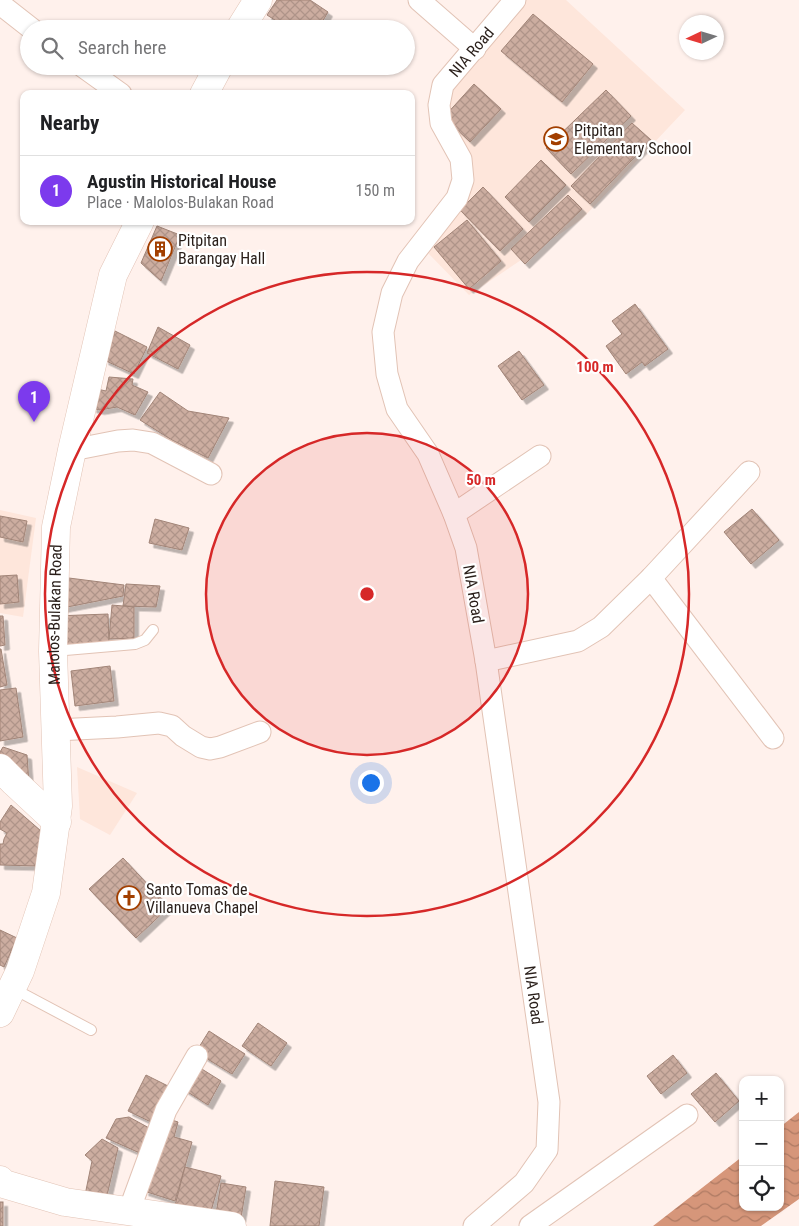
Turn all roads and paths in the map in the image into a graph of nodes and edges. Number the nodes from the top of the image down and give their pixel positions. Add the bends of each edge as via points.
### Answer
1 (258, 0) edge
2 (419, 0) edge
3 (515, 0) edge
4 (0, 4) edge
5 (20, 20) edge
6 (246, 20) edge
7 (475, 49) junction
8 (95, 75) edge
9 (214, 75) edge
10 (115, 90) edge
11 (206, 90) edge
12 (138, 225) edge
13 (72, 450) junction
14 (540, 456) dead end
15 (749, 472) dead end
16 (211, 474) dead end
17 (454, 514) junction
18 (652, 578) junction
19 (153, 630) dead end
20 (53, 651) junction
21 (486, 661) junction
22 (56, 730) junction
23 (260, 732) dead end
24 (773, 738) dead end
25 (0, 768) edge
26 (57, 822) junction
27 (12, 988) junction
28 (0, 1013) edge
29 (91, 1030) dead end
30 (197, 1056) dead end
31 (686, 1115) dead end
32 (0, 1180) edge
33 (129, 1211) junction
34 (232, 1226) edge
35 (474, 1226) edge
36 (530, 1226) edge

1 - 6 main road
2 - 7 street
3 - 7 street, NIA Road
4 - 5 street
7 - 17 street, NIA Road via 443,85 439,105 441,123 460,159 463,180 457,198 408,260 392,293 383,332 386,374 397,409 428,454
8 - 10 street
9 - 11 main road
12 - 13 main road, Malolos-Bulakan Road via 113,275
13 - 16 street via 133,440 152,443
13 - 20 main road, Malolos-Bulakan Road via 56,527
14 - 17 street
15 - 18 street
17 - 21 street, NIA Road via 466,548
18 - 21 street via 601,627 578,641
18 - 24 street
19 - 20 lane via 145,640 135,644
20 - 22 main road, Malolos-Bulakan Road
21 - 35 street, NIA Road via 549,1102 547,1150 524,1182
22 - 23 street via 159,723 172,726 201,747 210,748
22 - 26 main road, Malolos-Bulakan Road
25 - 26 main road
26 - 27 main road, Malolos-Bulakan Road via 46,893
27 - 28 main road, Malolos-Bulakan Road
27 - 29 lane
30 - 33 street via 166,1110
31 - 36 street
32 - 33 main road via 4,1184 66,1202
33 - 34 main road

